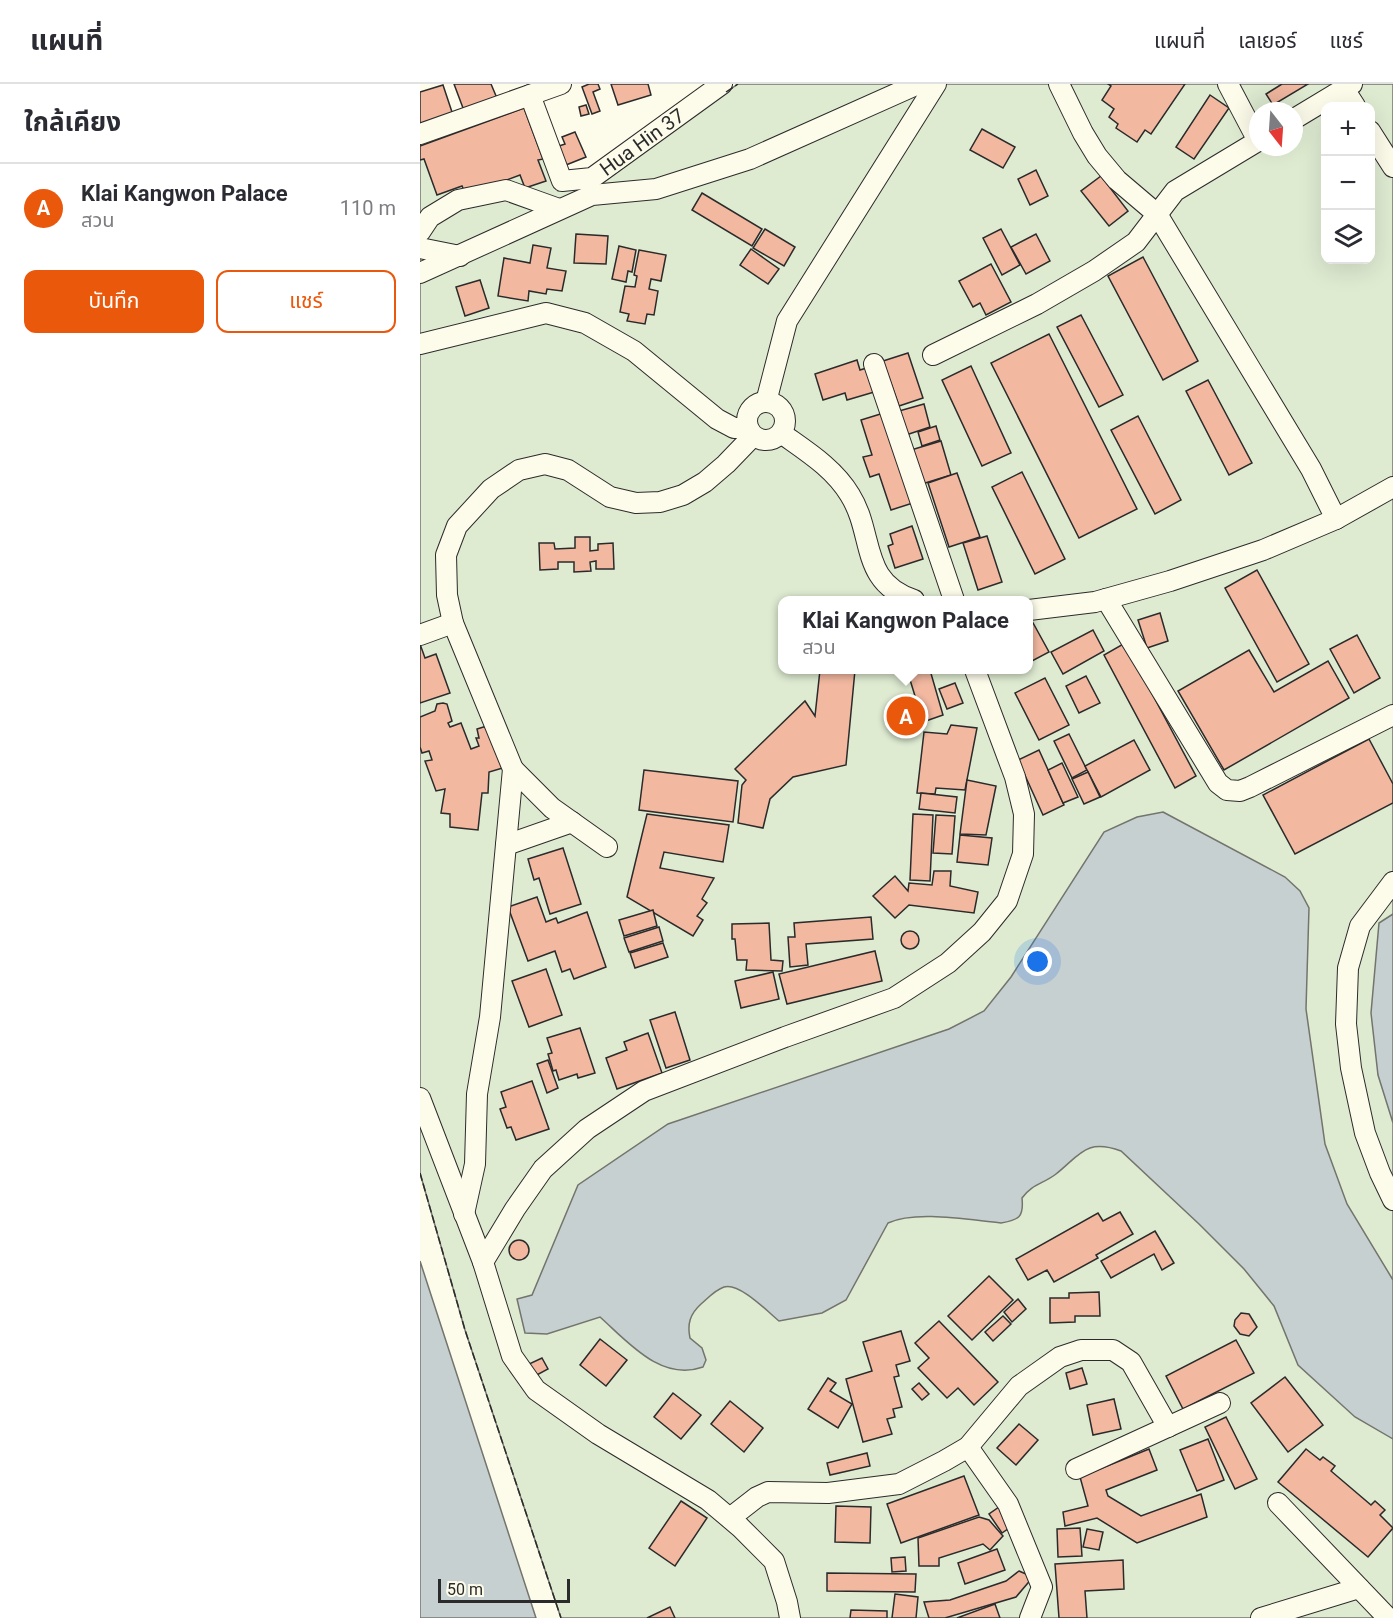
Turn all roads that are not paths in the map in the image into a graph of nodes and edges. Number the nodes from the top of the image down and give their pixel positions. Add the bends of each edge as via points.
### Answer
1 (561, 84) edge
2 (722, 84) edge
3 (918, 84) edge
4 (936, 84) edge
5 (1228, 84) edge
6 (1061, 86) edge
7 (1348, 86) edge
8 (530, 95) junction
9 (1354, 102) edge
10 (1303, 114) edge
11 (1249, 124) edge
12 (420, 134) edge
13 (1375, 138) edge
14 (1249, 146) edge
15 (1393, 167) edge
16 (559, 209) junction
17 (1157, 214) junction
18 (420, 232) edge
19 (420, 248) edge
20 (460, 256) junction
21 (420, 273) edge
22 (420, 344) edge
23 (933, 354) dead end
24 (874, 364) dead end
25 (766, 402) junction
26 (751, 432) junction
27 (781, 433) junction
28 (1393, 487) edge
29 (1336, 519) junction
30 (904, 596) edge
31 (953, 596) edge
32 (1106, 599) junction
33 (1033, 611) edge
34 (453, 623) junction
35 (420, 635) edge
36 (979, 674) edge
37 (1393, 715) edge
38 (513, 770) junction
39 (572, 822) junction
40 (506, 845) junction
41 (607, 847) dead end
42 (1393, 882) edge
43 (420, 1098) edge
44 (1393, 1200) edge
45 (464, 1214) junction
46 (483, 1262) junction
47 (1220, 1403) dead end
48 (1168, 1427) junction
49 (968, 1447) junction
50 (1076, 1469) dead end
51 (1278, 1503) dead end
52 (730, 1518) junction
53 (1359, 1588) junction
54 (790, 1618) edge
55 (1030, 1618) edge
56 (1262, 1618) edge
57 (1388, 1618) edge

1 - 8 street
2 - 8 street, Hua Hin 37 via 592,178 562,181
3 - 16 street via 750,159 656,189 592,195
4 - 25 street via 787,321
5 - 11 street
6 - 17 street via 1097,156 1117,180
7 - 9 street
7 - 10 street
8 - 12 street
13 - 15 street
14 - 17 street via 1175,191
16 - 18 street via 506,190 458,200 430,217
16 - 20 street
17 - 23 street via 1136,242 1094,271 1037,304
17 - 29 street via 1311,469
19 - 20 street
20 - 21 street
22 - 26 street via 546,313 585,323 634,351 717,419
24 - 31 street
25 - 26 street via 752,408 746,419
25 - 27 street via 783,412 785,424
26 - 27 street via 764,440
26 - 34 street via 726,464 705,482 660,502 636,503 610,497 568,470 545,464 519,470 491,489 458,526 446,555 447,595
27 - 30 street via 838,478 861,518 876,572 885,584
28 - 29 street
29 - 32 street via 1263,550
32 - 33 street
32 - 37 street via 1210,773 1227,790 1250,788
34 - 35 street
34 - 38 street
36 - 46 street via 1024,814 1023,854 1006,901 982,932 948,963 894,998 644,1091 587,1129 543,1169
38 - 39 street
38 - 40 street
39 - 40 street
39 - 41 street
40 - 45 street via 490,1017 477,1094 475,1164
42 - 44 street via 1360,926 1348,968 1346,1024 1365,1133
43 - 45 street
45 - 46 street
46 - 52 street via 512,1356 536,1390
47 - 48 street
48 - 49 street via 1131,1362 1113,1350 1081,1350 1060,1357 1019,1386
48 - 50 street
49 - 52 street via 899,1484 828,1493 768,1492
49 - 55 street via 1008,1504 1042,1587
51 - 53 street
52 - 54 street via 774,1561
53 - 56 street
53 - 57 street

